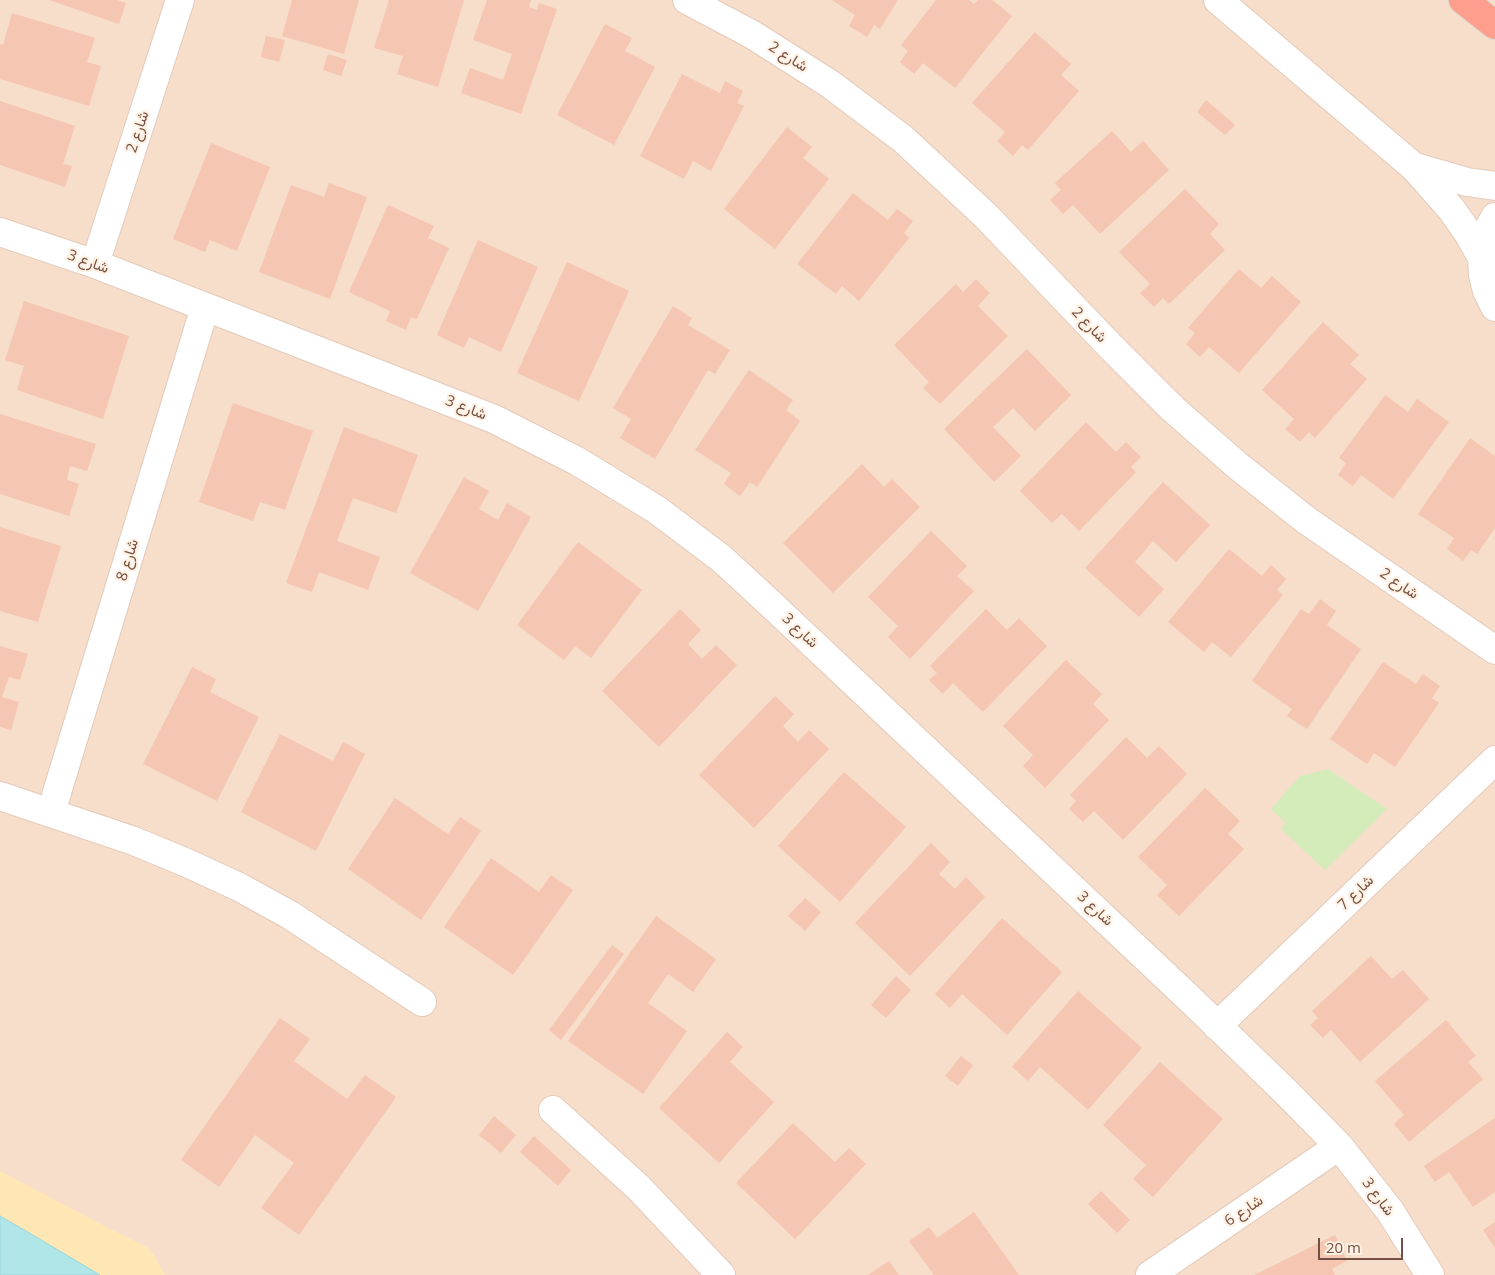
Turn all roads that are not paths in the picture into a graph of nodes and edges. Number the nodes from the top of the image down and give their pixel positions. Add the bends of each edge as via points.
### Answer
1 (180, 0) edge
2 (687, 0) edge
3 (1218, 0) edge
4 (1463, 0) edge
5 (1495, 25) edge
6 (1414, 167) junction
7 (1495, 186) edge
8 (1495, 217) edge
9 (0, 232) edge
10 (1482, 258) junction
11 (95, 264) junction
12 (206, 307) junction
13 (1495, 307) edge
14 (1495, 650) edge
15 (1495, 760) edge
16 (0, 796) edge
17 (51, 812) junction
18 (422, 1002) dead end
19 (1217, 1026) junction
20 (553, 1110) dead end
21 (1339, 1146) junction
22 (721, 1275) edge
23 (1150, 1275) edge
24 (1430, 1275) edge

1 - 11 street, شارع 2
2 - 14 street, شارع 2 via 754,35 830,84 903,139 986,216 1173,409 1238,466 1306,520
3 - 6 street
4 - 5 highway
6 - 7 street via 1467,182
6 - 10 street via 1452,210
8 - 10 street via 1484,242
9 - 11 street, شارع 3
10 - 13 street via 1487,291
11 - 12 street, شارع 3
12 - 17 street, شارع 8
12 - 19 street, شارع 3 via 494,419 577,461 657,510 722,559 768,601
15 - 19 street, شارع 7
16 - 17 street
17 - 18 street via 134,841 239,888 298,920
19 - 21 street, شارع 3
20 - 22 street via 639,1188
21 - 23 street, شارع 6
21 - 24 street, شارع 3 via 1390,1211

